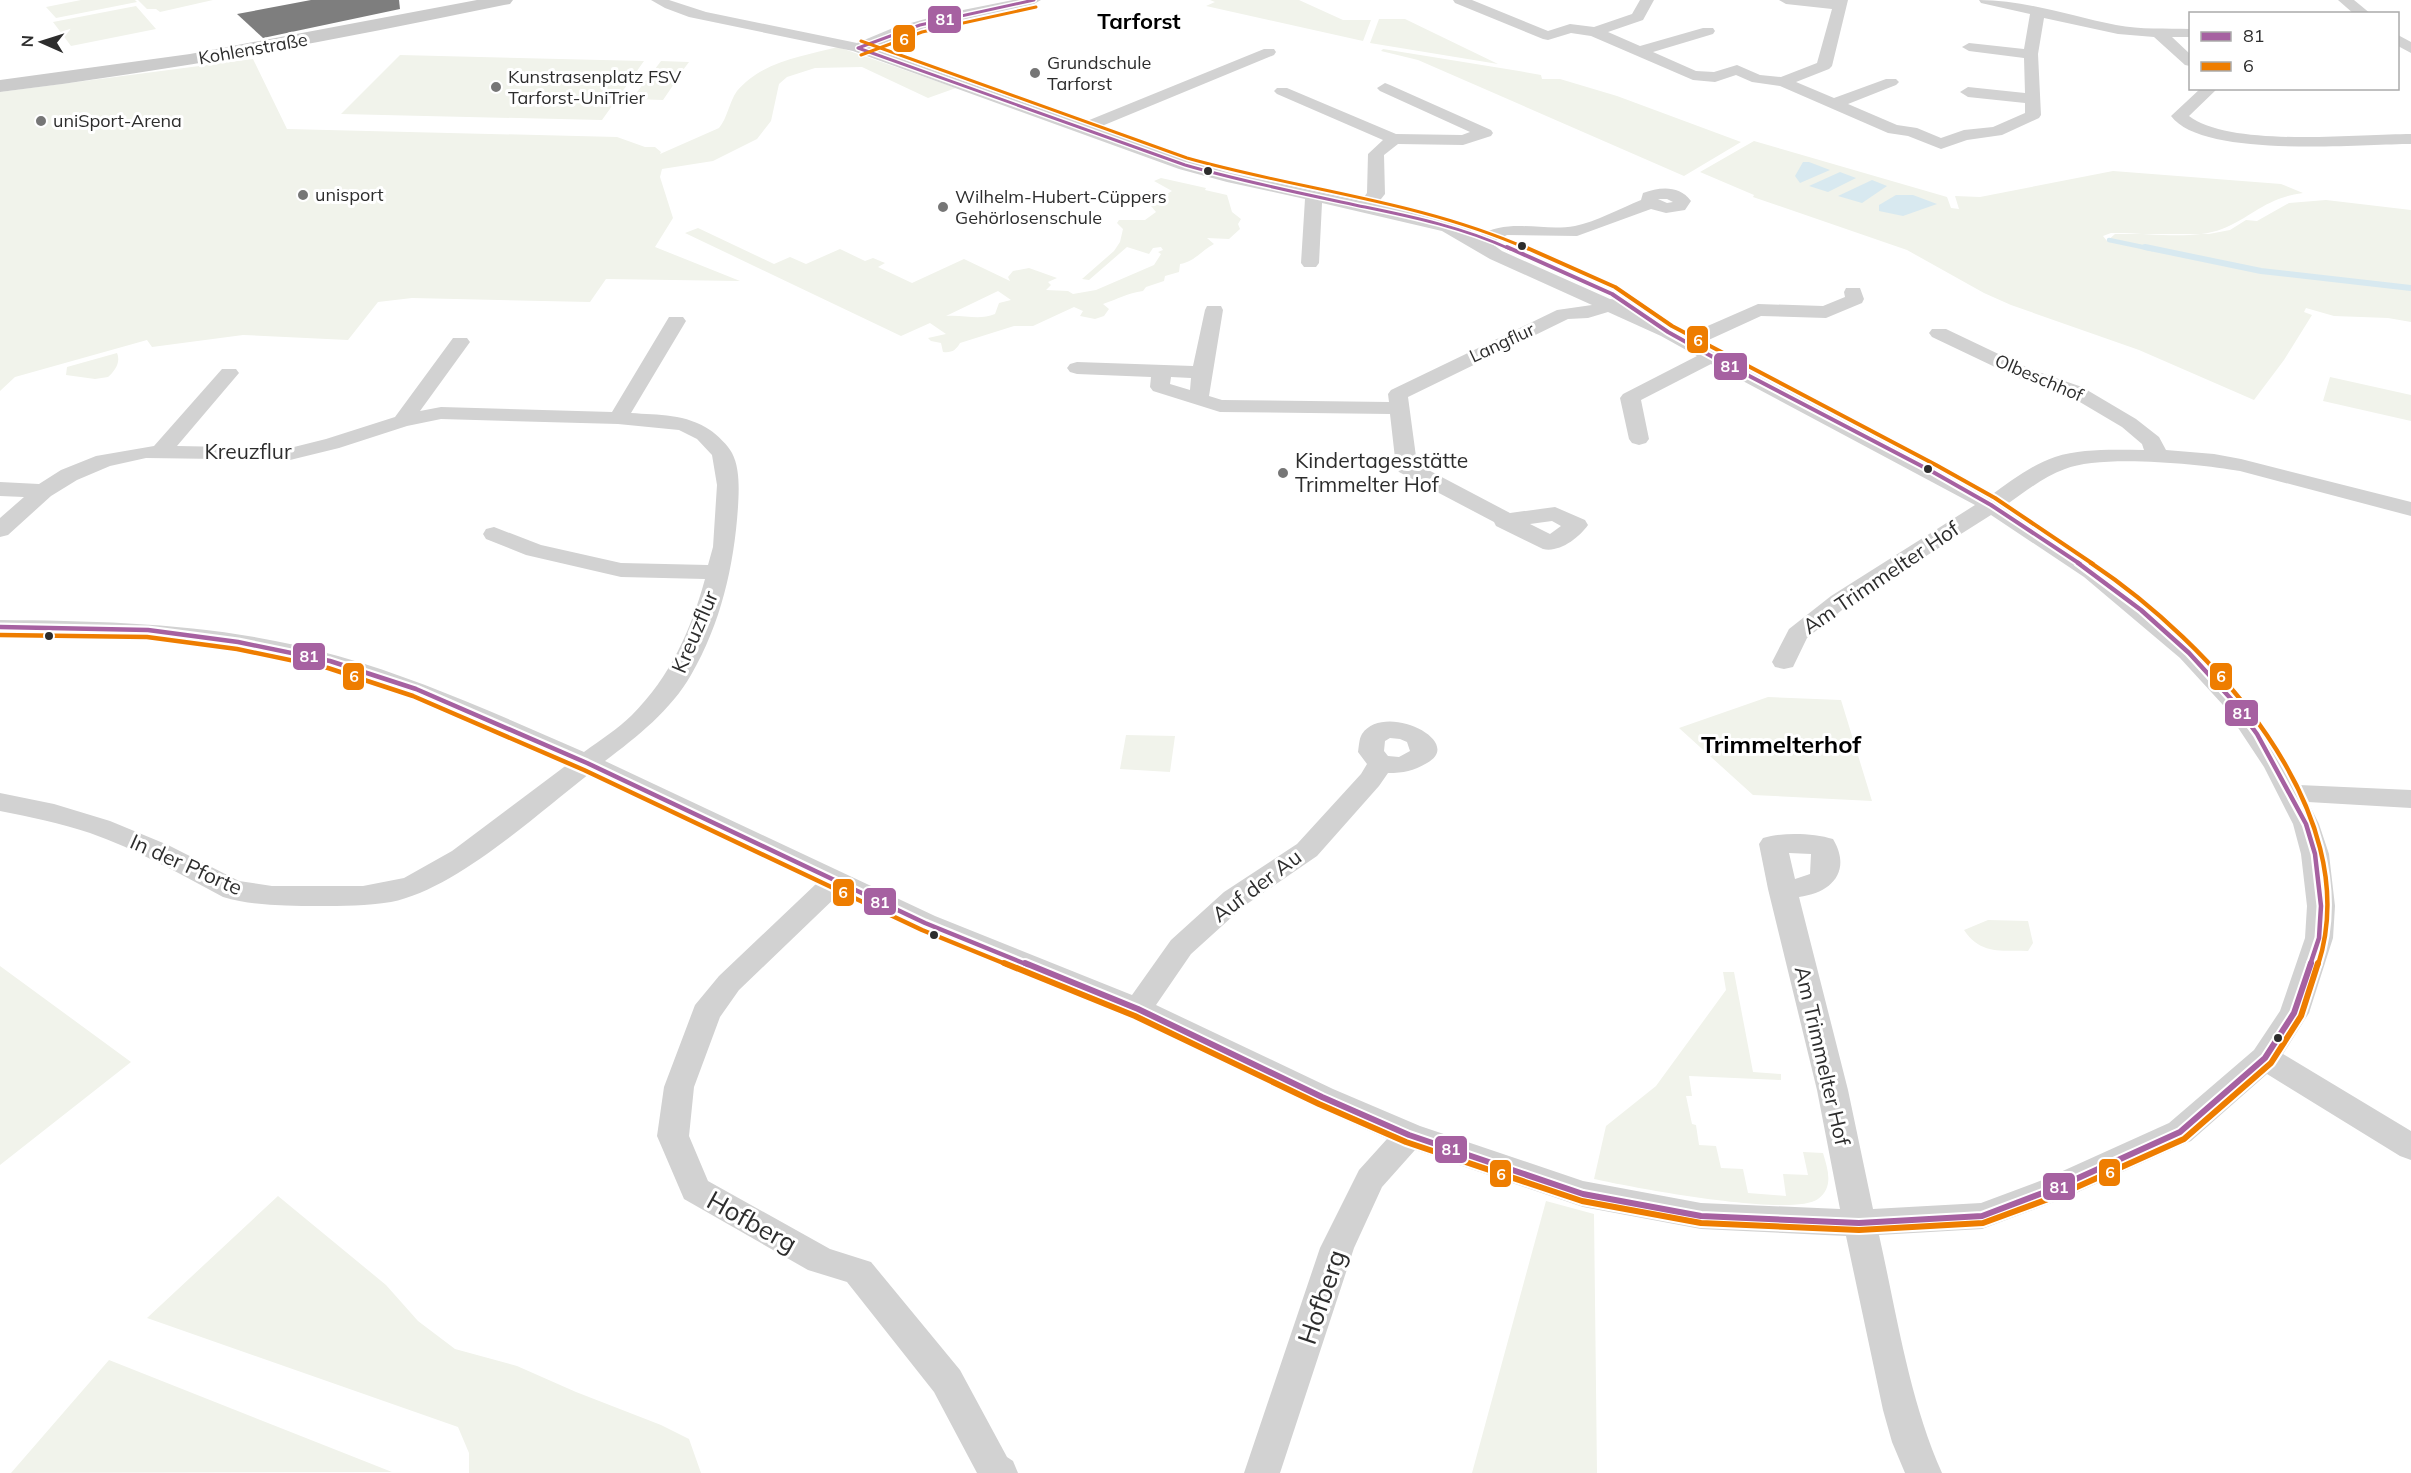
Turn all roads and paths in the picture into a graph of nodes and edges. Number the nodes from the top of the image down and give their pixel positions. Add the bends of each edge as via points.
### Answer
1 (504, 0) edge
2 (658, 0) edge
3 (1034, 0) edge
4 (1491, 0) edge
5 (1647, 0) edge
6 (1786, 0) edge
7 (1986, 0) edge
8 (2345, 0) edge
9 (1839, 2) edge
10 (1466, 3) edge
11 (2061, 5) dead end
12 (2041, 9) edge
13 (2361, 12) edge
14 (1708, 31) dead end
15 (1596, 32) junction
16 (2158, 33) junction
17 (2189, 33) edge
18 (1969, 47) dead end
19 (858, 48) junction
20 (1640, 51) junction
21 (1237, 53) dead end
22 (2031, 54) junction
23 (2189, 61) edge
24 (1783, 82) junction
25 (1891, 82) dead end
26 (0, 86) edge
27 (1385, 88) dead end
28 (2209, 90) edge
29 (1282, 91) dead end
30 (1968, 92) dead end
31 (2032, 99) junction
32 (1834, 104) junction
33 (1461, 122) junction
34 (2411, 128) edge
35 (1081, 129) junction
36 (1911, 131) junction
37 (1964, 135) junction
38 (2411, 139) edge
39 (1394, 140) junction
40 (1447, 140) junction
41 (1314, 195) junction
42 (1650, 203) dead end
43 (1366, 206) junction
44 (1483, 241) junction
45 (1310, 263) dead end
46 (1853, 292) dead end
47 (1616, 303) junction
48 (1214, 310) dead end
49 (676, 321) dead end
50 (1939, 333) dead end
51 (1678, 337) junction
52 (460, 342) dead end
53 (1711, 356) junction
54 (1077, 368) dead end
55 (1161, 371) junction
56 (1202, 372) junction
57 (229, 373) dead end
58 (1198, 399) junction
59 (1399, 408) junction
60 (618, 418) junction
61 (402, 421) junction
62 (1639, 439) dead end
63 (161, 451) junction
64 (2157, 456) junction
65 (0, 489) edge
66 (43, 491) junction
67 (1991, 505) junction
68 (2411, 509) edge
69 (1504, 521) dead end
70 (0, 530) edge
71 (494, 534) dead end
72 (719, 572) junction
73 (0, 627) edge
74 (1784, 662) dead end
75 (587, 763) junction
76 (1380, 764) dead end
77 (2291, 794) junction
78 (2411, 799) edge
79 (0, 802) edge
80 (836, 881) junction
81 (1782, 889) dead end
82 (1137, 1009) junction
83 (2265, 1058) junction
84 (1409, 1135) junction
85 (2411, 1147) edge
86 (1859, 1223) junction
87 (1000, 1473) edge
88 (1262, 1473) edge
89 (1924, 1473) edge

1 - 26 main road, Kohlenstraße via 248,51
2 - 19 street, Am Trimmelter Hof via 702,16
3 - 19 street via 911,28
4 - 10 street
5 - 15 street via 1638,17
6 - 9 street
7 - 12 street
8 - 13 street
9 - 24 street via 1824,66
10 - 15 street via 1548,36 1570,28
11 - 12 street
12 - 16 street via 2077,22
12 - 22 street
14 - 20 street
15 - 20 street
16 - 17 street
16 - 23 street
18 - 22 street
19 - 35 street, Am Trimmelter Hof
20 - 24 street via 1693,75 1715,77 1733,86 1757,79
21 - 35 street
22 - 31 street
24 - 32 street
25 - 32 street
27 - 33 street
28 - 38 street via 2180,119 2204,130 2249,139
29 - 39 street
30 - 31 street
31 - 37 street via 2032,115 2024,120 1996,132
32 - 36 street via 1894,130
33 - 40 street via 1448,127
33 - 40 street via 1485,133
34 - 38 street
35 - 41 street, Am Trimmelter Hof via 1207,171
36 - 37 street via 1939,125
36 - 37 street via 1941,144
39 - 40 street
39 - 43 street via 1376,154 1376,194
41 - 43 street, Am Trimmelter Hof
41 - 45 street
42 - 44 street via 1577,231 1507,230
43 - 44 street, Am Trimmelter Hof via 1422,219
44 - 47 street, Am Trimmelter Hof via 1496,255
46 - 51 street via 1855,299 1826,312 1758,310
47 - 51 street, Am Trimmelter Hof
47 - 59 street, Langflur via 1588,312 1564,314 1469,358 1398,394
48 - 56 street
49 - 60 street
50 - 64 street, Olbeschhof via 2023,373 2075,391 2152,441
51 - 53 street, Am Trimmelter Hof
52 - 61 street
53 - 62 street via 1630,398
53 - 67 street, Am Trimmelter Hof
54 - 55 street
55 - 56 street
55 - 58 street via 1160,387
56 - 58 street
57 - 63 street, Kreuzflur
58 - 59 street via 1220,406
59 - 69 street via 1407,467
60 - 61 street, Kreuzflur via 455,413
60 - 72 street, Kreuzflur via 684,424 704,435 722,454 728,503
61 - 63 street, Kreuzflur via 290,454
63 - 66 street, Kreuzflur via 104,461
64 - 67 street via 2062,462 2036,474
64 - 68 street via 2241,465
65 - 66 street
66 - 70 street, Kreuzflur
67 - 74 street, Am Trimmelter Hof via 1839,601 1797,634
67 - 77 street, Am Trimmelter Hof via 2092,572 2189,653 2257,734
71 - 72 street, Kreuzflur via 534,550 621,570
72 - 75 street, Kreuzflur via 707,615 679,675 640,722
73 - 75 street, Am Trimmelter Hof via 148,630 307,655 416,689
75 - 79 street, In der Pforte via 433,877 392,892 349,897 272,896 233,890 158,851 100,827
75 - 80 street, Am Trimmelter Hof
76 - 82 street, Auf der Au via 1307,850 1234,899 1181,947
77 - 78 street
77 - 83 street, Am Trimmelter Hof via 2306,824 2314,854 2321,906 2319,938 2294,1014
80 - 82 street, Am Trimmelter Hof via 969,942
80 - 87 street, Hofberg via 729,983 706,1013 679,1087 673,1137 695,1190 820,1260 859,1272 947,1381 994,1469
81 - 86 street, Am Trimmelter Hof via 1838,1117
82 - 84 street, Am Trimmelter Hof
83 - 85 street
83 - 86 street, Am Trimmelter Hof via 2180,1132 2056,1188 1982,1216
84 - 86 street, Am Trimmelter Hof via 1583,1194 1701,1216
84 - 88 street, Hofberg via 1370,1179 1337,1248
86 - 89 street via 1899,1400 1914,1454

